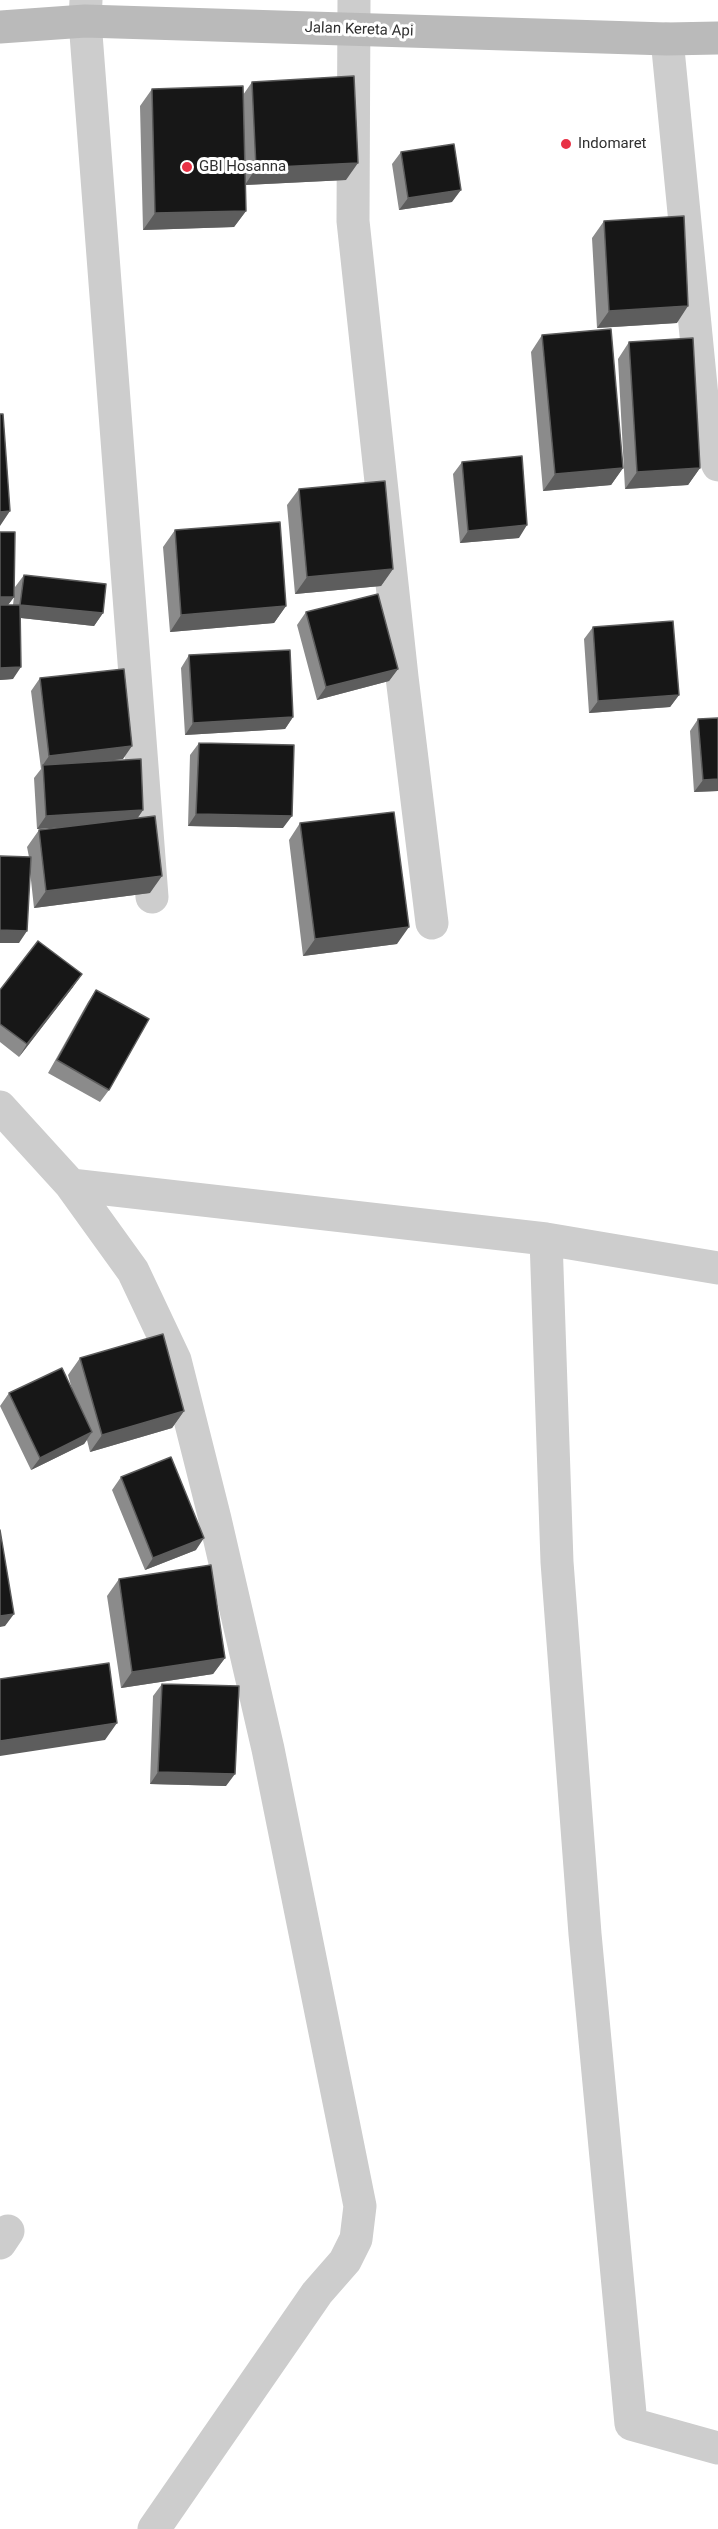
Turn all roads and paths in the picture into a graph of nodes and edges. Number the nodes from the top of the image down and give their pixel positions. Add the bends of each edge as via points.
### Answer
1 (85, 11) edge
2 (354, 15) edge
3 (0, 27) edge
4 (718, 38) edge
5 (667, 39) junction
6 (718, 465) edge
7 (152, 897) edge
8 (432, 923) dead end
9 (0, 1107) edge
10 (71, 1185) junction
11 (546, 1239) junction
12 (718, 1268) edge
13 (718, 2448) edge
14 (154, 2529) edge

1 - 2 street, Jalan Kereta Api
1 - 3 street, Jalan Kereta Api
1 - 7 street
2 - 5 street, Jalan Kereta Api
2 - 8 street via 353,221
4 - 5 street, Jalan Kereta Api
5 - 6 street via 705,427
9 - 10 street
10 - 11 street
10 - 14 street via 133,1271 175,1360 268,1749 360,2206 356,2240 345,2261 317,2293
11 - 12 street
11 - 13 street via 557,1562 585,1934 631,2424

